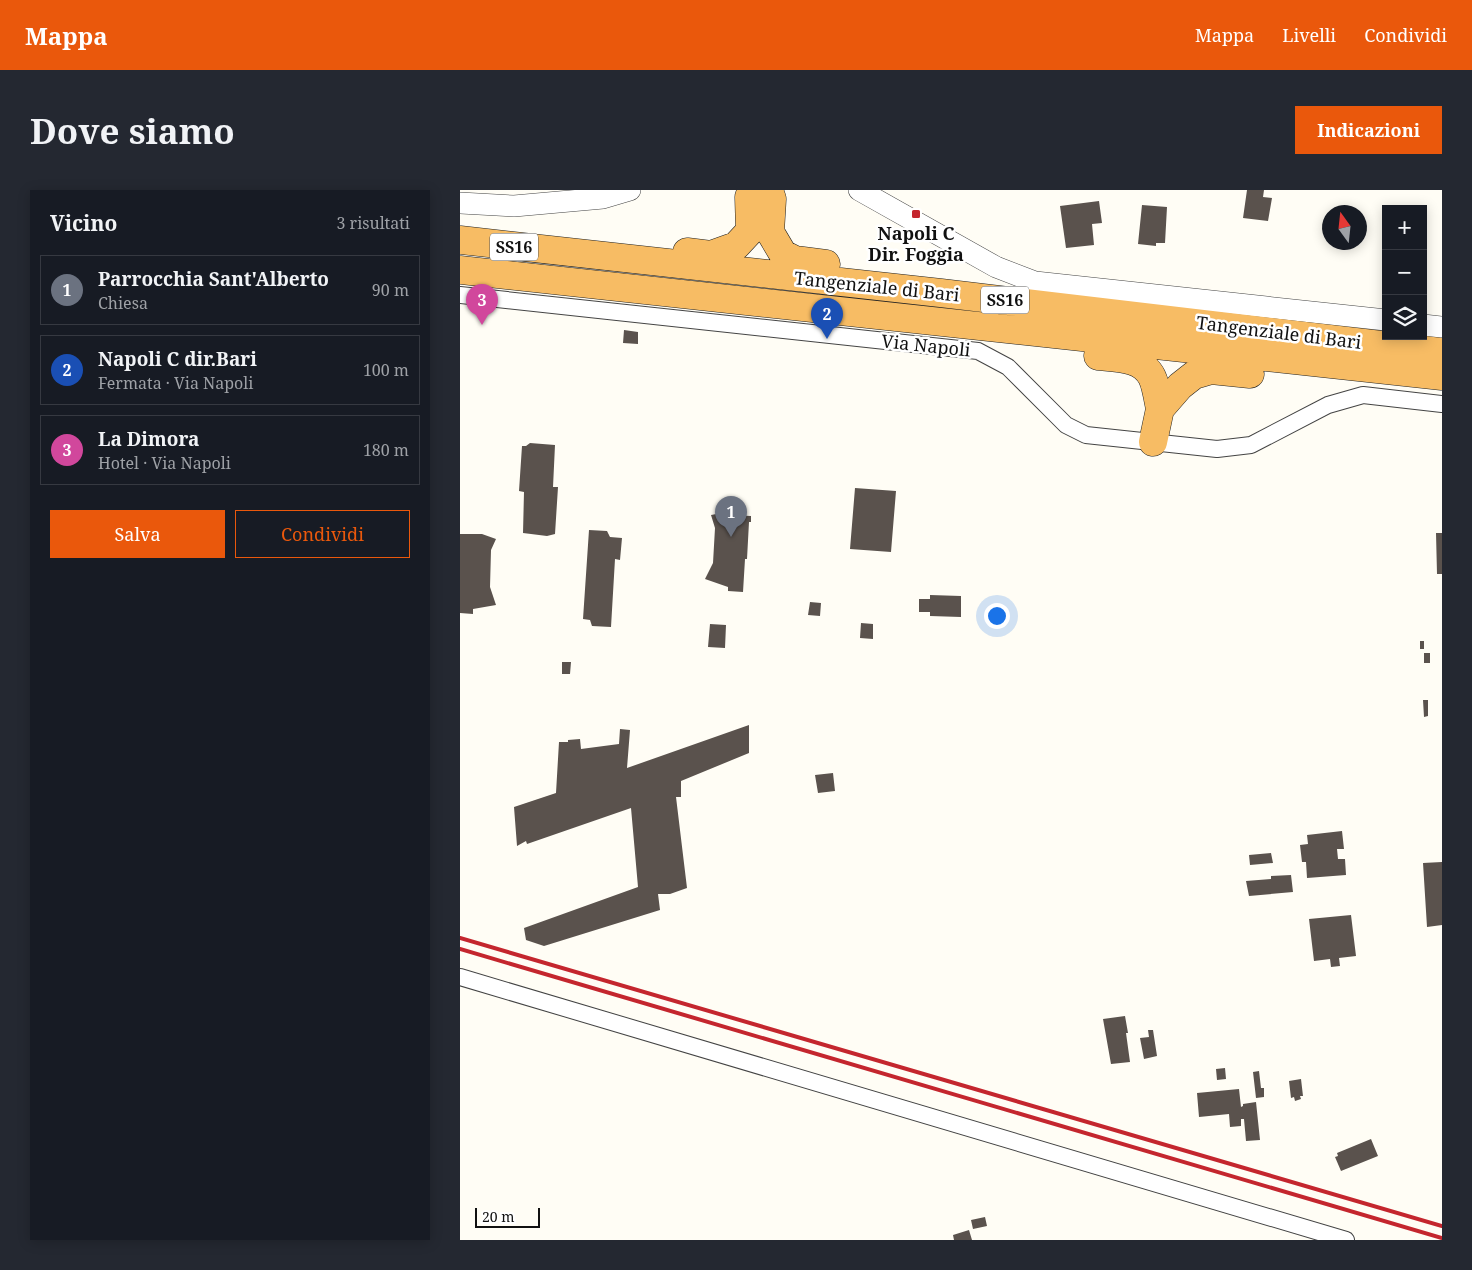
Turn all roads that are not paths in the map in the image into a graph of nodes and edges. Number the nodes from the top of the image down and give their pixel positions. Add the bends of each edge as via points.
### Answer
1 (630, 190) edge
2 (858, 190) edge
3 (761, 193) edge
4 (460, 202) edge
5 (460, 240) edge
6 (568, 253) junction
7 (460, 270) edge
8 (942, 293) junction
9 (460, 295) edge
10 (1382, 320) edge
11 (1427, 325) edge
12 (1442, 327) edge
13 (1013, 329) junction
14 (1442, 352) edge
15 (1332, 364) junction
16 (1442, 376) edge
17 (1442, 404) edge
18 (1160, 409) junction
19 (1153, 442) junction
20 (460, 977) edge
21 (1346, 1240) edge

1 - 4 street via 603,198 514,206
2 - 10 street via 996,267 1035,282
3 - 6 highway via 750,231 736,246 711,255 624,246
3 - 8 highway via 770,232 782,254 795,260 907,274
5 - 6 highway, Tangenziale di Bari / SS16
6 - 8 highway, Tangenziale di Bari / SS16
7 - 13 highway, Tangenziale di Bari / SS16
8 - 14 highway, Tangenziale di Bari / SS16
9 - 19 street, Via Napoli via 978,351 1008,368 1066,425 1086,435
11 - 12 street
13 - 15 highway, Tangenziale di Bari / SS16
13 - 18 highway via 1043,349 1129,359 1146,368 1153,378
15 - 16 highway, Tangenziale di Bari / SS16
15 - 18 highway via 1294,378 1211,370 1194,375
17 - 19 street, Via Napoli via 1363,396 1328,405 1251,445 1217,449
18 - 19 highway
20 - 21 street

